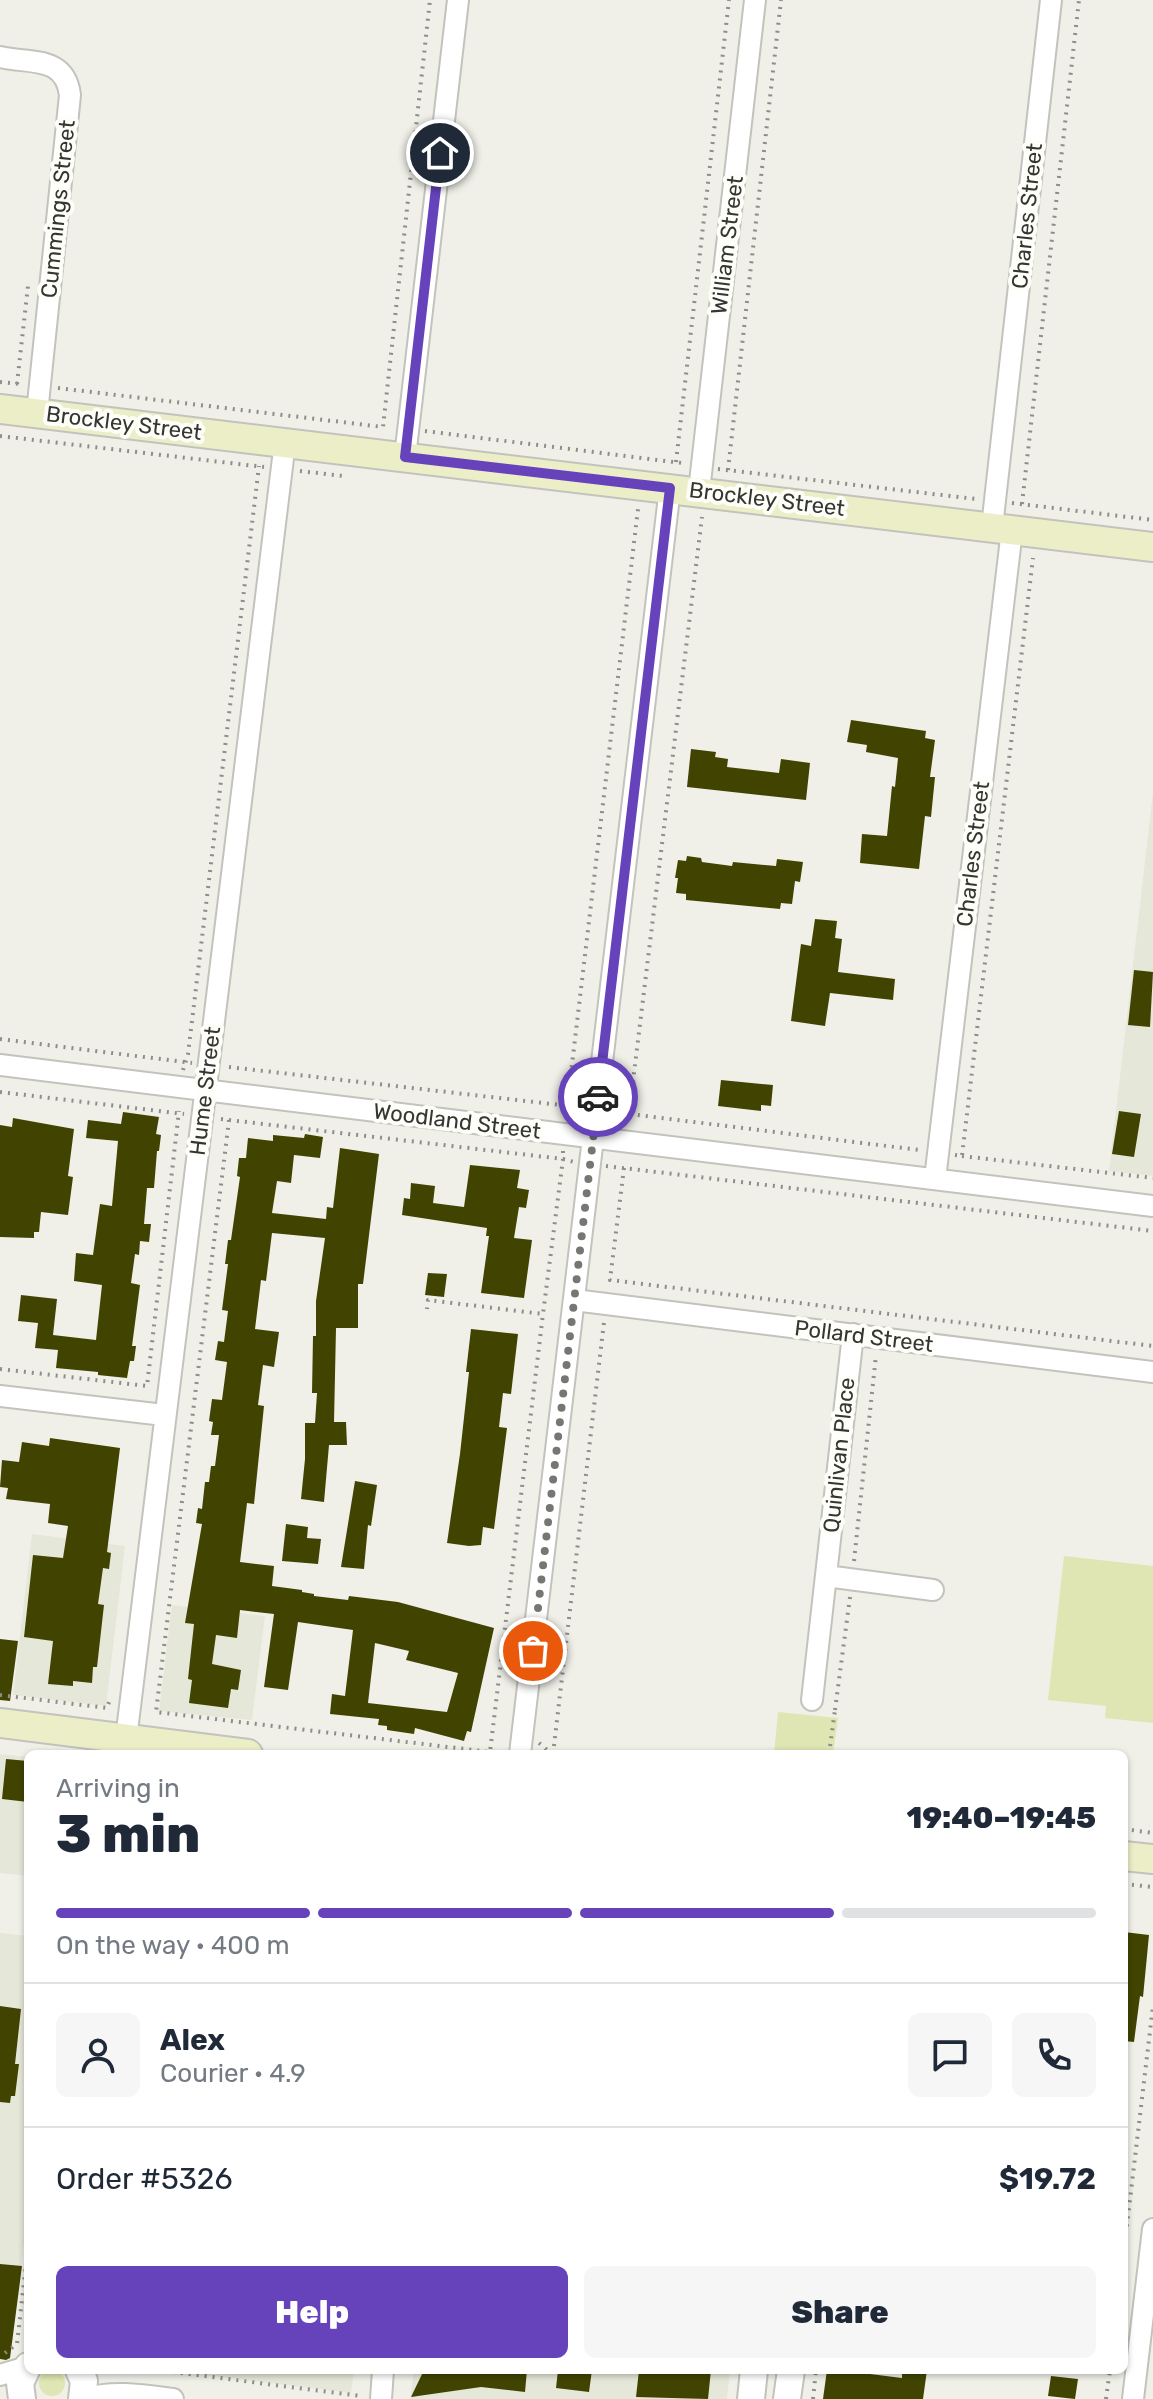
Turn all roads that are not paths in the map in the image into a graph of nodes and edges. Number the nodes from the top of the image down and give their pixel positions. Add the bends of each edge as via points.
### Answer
1 (458, 0) edge
2 (755, 0) edge
3 (1051, 0) edge
4 (0, 57) edge
5 (38, 400) junction
6 (0, 409) edge
7 (0, 416) edge
8 (285, 442) junction
9 (406, 443) junction
10 (673, 475) junction
11 (701, 491) junction
12 (1006, 516) junction
13 (1153, 547) edge
14 (0, 1065) edge
15 (206, 1090) junction
16 (593, 1138) junction
17 (935, 1179) junction
18 (1153, 1206) edge
19 (574, 1300) junction
20 (853, 1334) junction
21 (1153, 1372) edge
22 (0, 1396) edge
23 (164, 1415) junction
24 (826, 1576) junction
25 (933, 1590) dead end
26 (812, 1700) road end
27 (0, 1723) edge
28 (125, 1749) edge
29 (150, 1750) edge
30 (520, 1750) edge
31 (1128, 1856) edge
32 (1153, 1859) edge
33 (1153, 2229) edge
34 (24, 2367) edge
35 (24, 2374) edge
36 (81, 2374) edge
37 (85, 2374) edge
38 (383, 2374) edge
39 (754, 2374) edge
40 (790, 2374) edge
41 (0, 2375) edge
42 (127, 2393) junction
43 (22, 2399) edge
44 (83, 2399) edge
45 (173, 2399) edge
46 (381, 2399) edge
47 (751, 2399) edge
48 (787, 2399) edge
49 (1133, 2399) edge

1 - 9 street
2 - 11 street, William Street
3 - 12 street, Charles Street
4 - 5 street, Cummings Street via 45,63 69,82
5 - 6 main road, Brockley Street
5 - 8 main road, Brockley Street
6 - 7 street
8 - 9 main road, Brockley Street
8 - 15 street, Hume Street
9 - 10 main road, Brockley Street
10 - 11 main road, Brockley Street
10 - 16 street
11 - 12 main road, Brockley Street
12 - 13 main road, Brockley Street
12 - 17 street, Charles Street
14 - 15 street, Woodland Street
15 - 16 street, Woodland Street
15 - 23 street, Hume Street
16 - 17 street, Woodland Street
16 - 19 street
17 - 18 street, Woodland Street
19 - 20 street, Pollard Street
19 - 30 street
20 - 21 street, Pollard Street
20 - 24 street, Quinlivan Place
22 - 23 street
23 - 28 street, Hume Street
24 - 25 street
24 - 26 street, Quinlivan Place
27 - 28 main road
28 - 29 main road
31 - 32 main road
33 - 49 street
34 - 41 street
35 - 43 street
36 - 44 street
37 - 42 street
38 - 46 street
39 - 47 street
40 - 48 street
42 - 44 street
42 - 45 street

